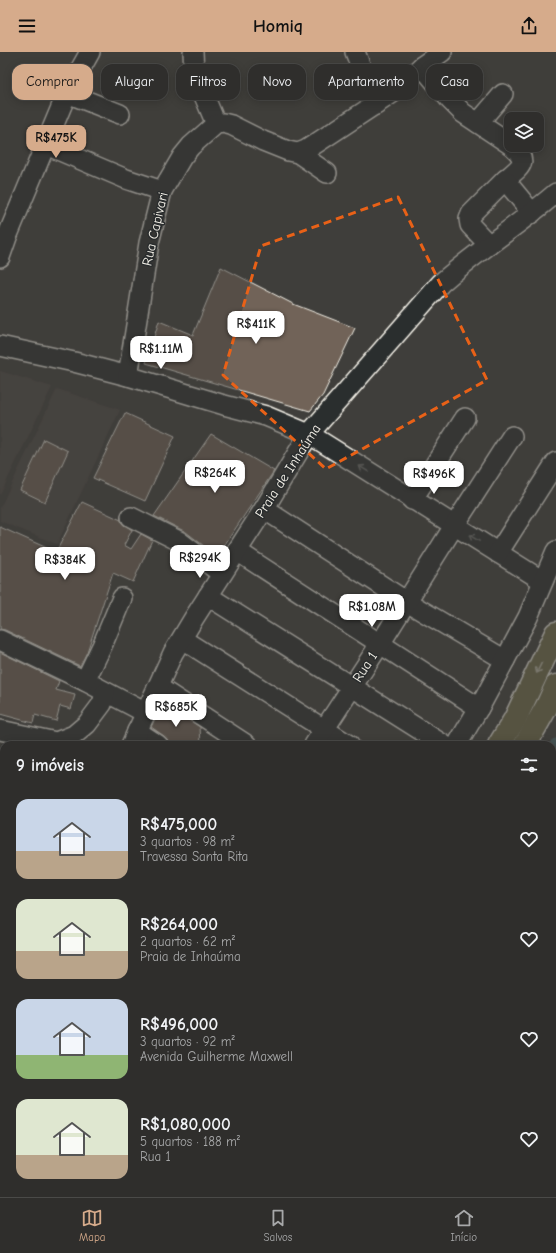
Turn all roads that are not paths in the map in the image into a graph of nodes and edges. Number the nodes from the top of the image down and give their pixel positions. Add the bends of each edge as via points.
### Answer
1 (90, 52) edge
2 (193, 52) edge
3 (355, 52) edge
4 (442, 52) edge
5 (83, 64) edge
6 (422, 66) junction
7 (503, 94) dead end
8 (64, 100) edge
9 (85, 100) edge
10 (376, 105) junction
11 (120, 114) dead end
12 (478, 123) junction
13 (216, 124) junction
14 (504, 140) edge
15 (46, 145) junction
16 (520, 152) edge
17 (298, 153) junction
18 (327, 173) dead end
19 (505, 180) junction
20 (162, 191) junction
21 (556, 194) edge
22 (532, 214) junction
23 (489, 245) junction
24 (0, 257) edge
25 (0, 346) edge
26 (128, 376) junction
27 (465, 418) dead end
28 (309, 434) junction
29 (512, 436) dead end
30 (556, 462) edge
31 (412, 500) junction
32 (264, 509) junction
33 (131, 517) dead end
34 (454, 526) junction
35 (237, 551) junction
36 (556, 551) edge
37 (498, 553) junction
38 (222, 574) junction
39 (543, 581) junction
40 (208, 596) junction
41 (122, 598) dead end
42 (407, 602) junction
43 (556, 633) edge
44 (182, 639) junction
45 (0, 640) edge
46 (380, 644) junction
47 (505, 660) junction
48 (85, 681) junction
49 (556, 686) edge
50 (158, 687) junction
51 (352, 687) junction
52 (105, 693) junction
53 (479, 708) junction
54 (146, 713) junction
55 (0, 730) edge
56 (325, 730) junction
57 (134, 738) edge
58 (51, 741) edge
59 (59, 741) edge
60 (144, 741) edge
61 (241, 741) edge
62 (317, 741) edge
63 (343, 741) edge
64 (438, 741) edge
65 (459, 741) edge
66 (501, 741) edge
67 (527, 741) edge

1 - 5 street
2 - 13 street via 194,72
3 - 10 street
4 - 6 street
6 - 10 street
6 - 12 street via 450,100
7 - 12 street
8 - 15 street
9 - 11 street
10 - 17 street via 321,142
12 - 14 street
13 - 17 street via 231,125 263,141
13 - 20 street, Rua Capivari via 191,146
15 - 20 street via 126,179
15 - 24 street
16 - 19 street via 522,164
17 - 18 street
19 - 22 street
19 - 23 street via 469,219 470,226
20 - 26 street, Rua Capivari via 149,243
21 - 22 street, Praia de Inhaúma
22 - 23 street, Praia de Inhaúma
23 - 28 street, Praia de Inhaúma via 441,283
25 - 26 street
26 - 28 street via 266,416
27 - 31 street
31 -> 28 street
28 - 32 street, Praia de Inhaúma
29 - 34 street, Rua 1
30 - 37 street
31 - 34 street
32 - 35 street, Praia de Inhaúma
32 - 42 street
33 - 38 street via 179,541
37 -> 34 street
34 - 42 street, Rua 1
35 - 38 street, Praia de Inhaúma
35 - 46 street
36 - 39 street
37 - 39 street
38 - 40 street, Praia de Inhaúma
39 - 47 street
40 - 44 street, Praia de Inhaúma
40 - 51 street
41 - 48 street
42 - 46 street, Rua 1
42 - 47 street
43 -> 66 highway via 515,719
44 - 50 street, Praia de Inhaúma
44 - 56 street
45 - 48 street
46 - 51 street, Rua 1
46 - 53 street
47 - 53 street
48 - 52 street
49 - 67 highway
50 - 54 street, Praia de Inhaúma
50 - 61 street
51 - 56 street, Rua 1
51 - 64 street
52 - 54 street
52 - 59 street via 102,704 87,724 74,735
53 - 65 street
54 - 57 street, Praia de Inhaúma
55 - 58 street
56 - 62 street, Rua 1
56 - 63 street
57 - 60 street

